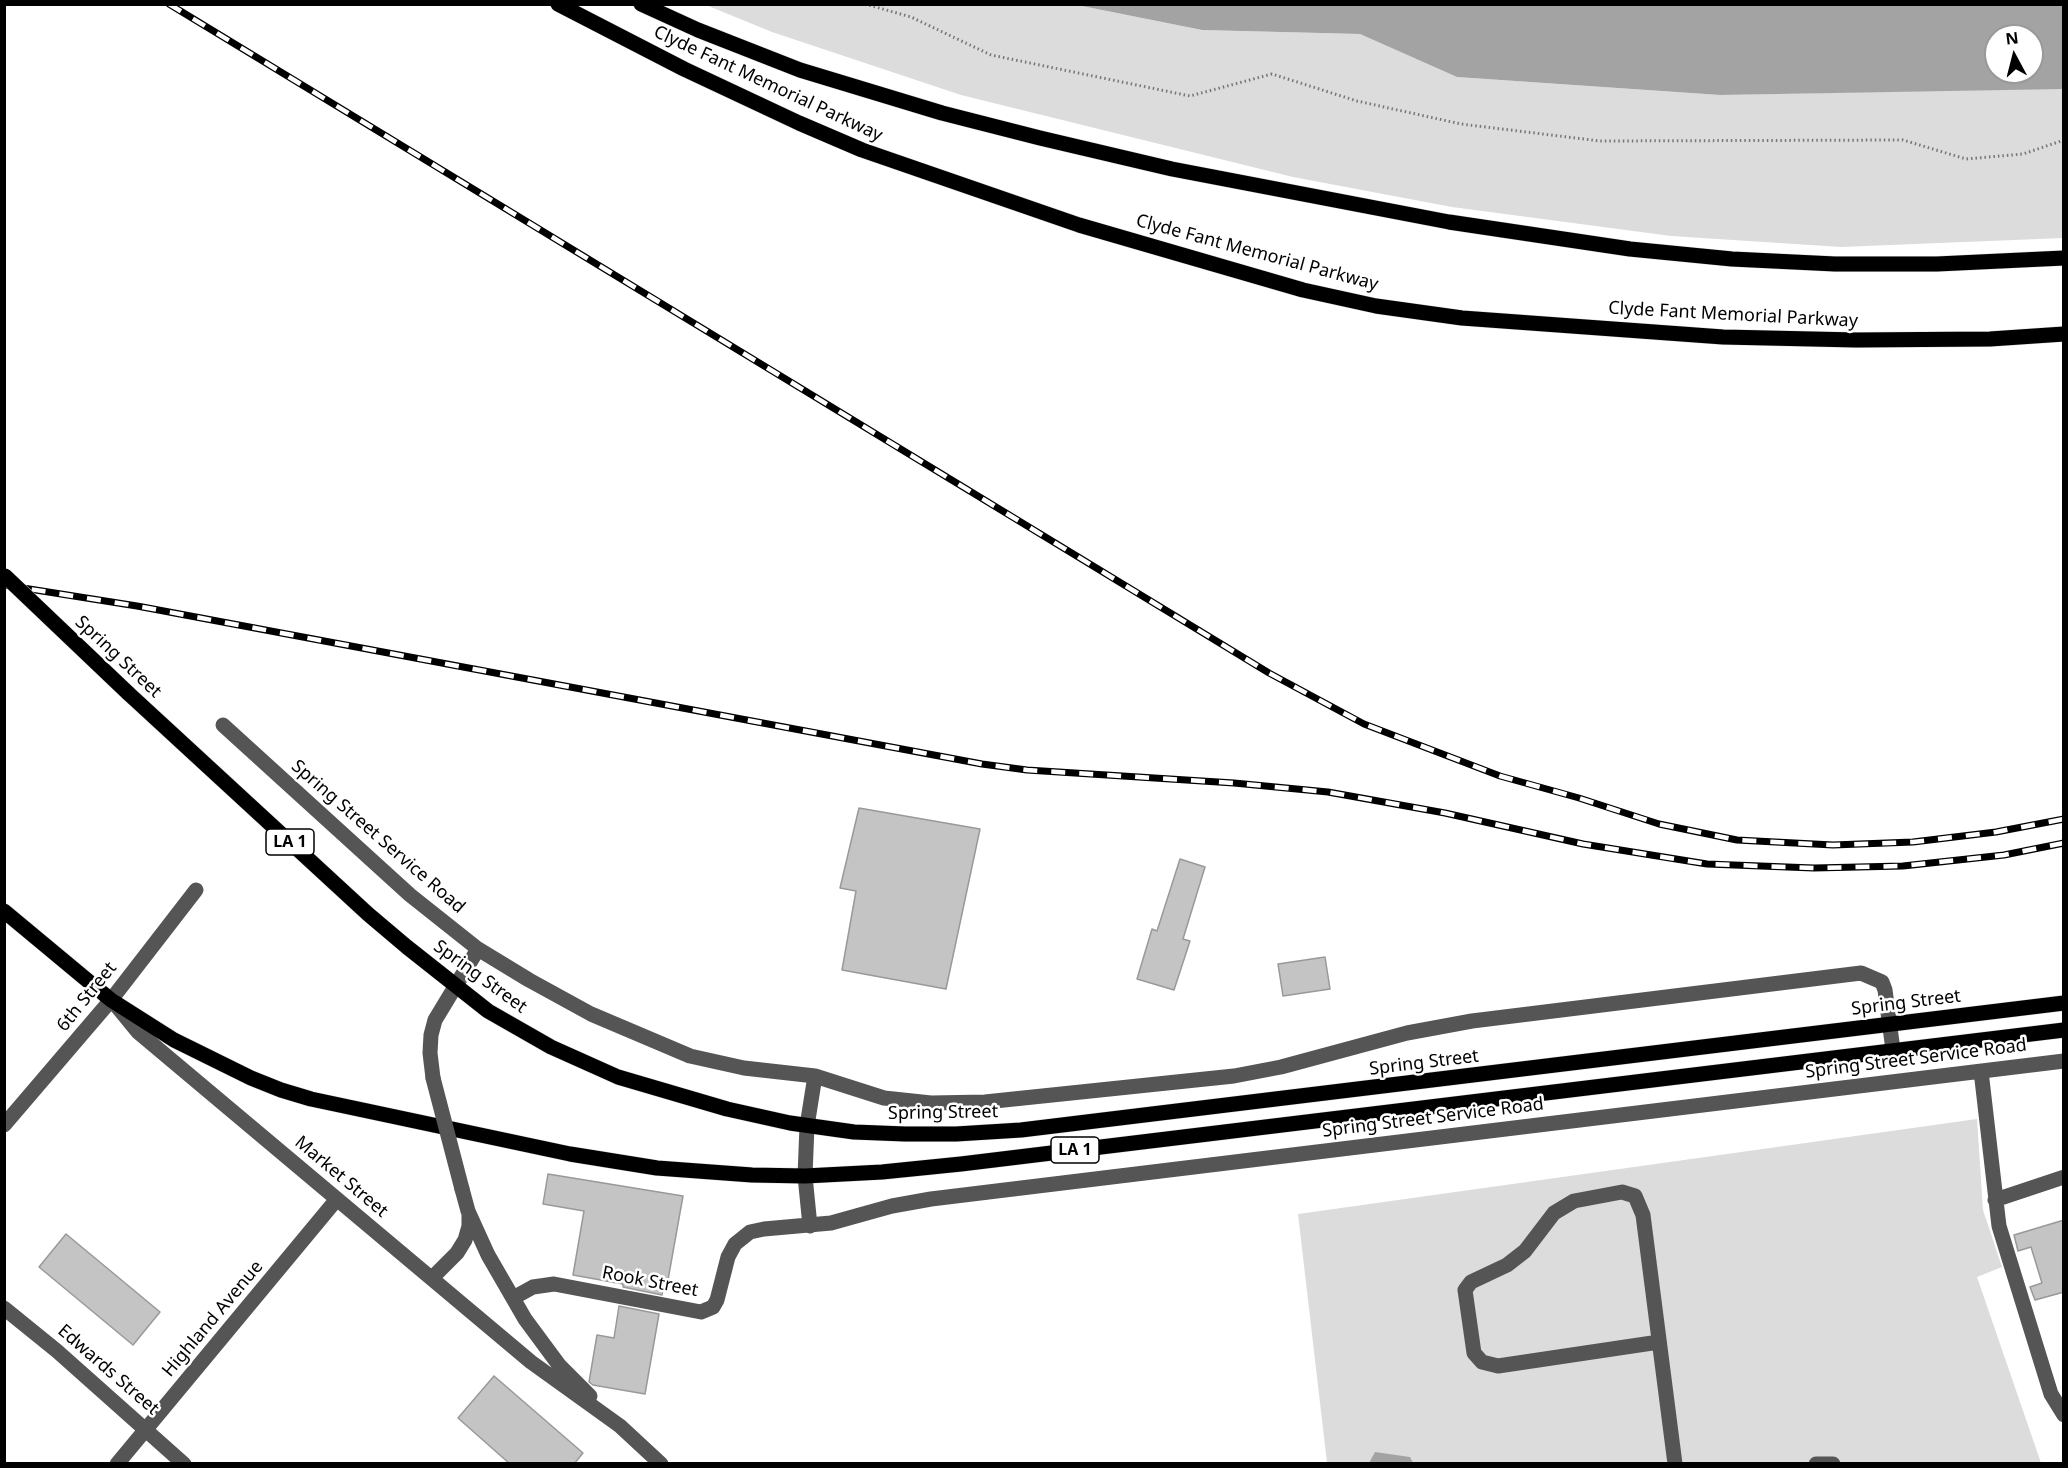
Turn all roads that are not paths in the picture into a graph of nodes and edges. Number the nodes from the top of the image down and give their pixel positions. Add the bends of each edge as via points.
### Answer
1 (558, 4) edge
2 (641, 4) edge
3 (2064, 258) edge
4 (2064, 334) edge
5 (4, 576) edge
6 (223, 725) dead end
7 (196, 890) dead end
8 (4, 911) edge
9 (478, 949) junction
10 (456, 985) junction
11 (111, 1000) junction
12 (2064, 1003) edge
13 (1890, 1025) junction
14 (2064, 1030) edge
15 (1893, 1050) junction
16 (2064, 1061) edge
17 (1981, 1071) junction
18 (815, 1076) junction
19 (4, 1125) edge
20 (807, 1126) junction
21 (805, 1176) junction
22 (2064, 1177) edge
23 (337, 1199) junction
24 (1995, 1200) junction
25 (468, 1210) junction
26 (810, 1226) junction
27 (432, 1278) junction
28 (513, 1298) junction
29 (4, 1308) edge
30 (1659, 1342) junction
31 (2064, 1415) edge
32 (620, 1426) junction
33 (146, 1429) junction
34 (117, 1464) edge
35 (184, 1464) edge
36 (661, 1464) edge
37 (1676, 1464) edge
38 (1816, 1464) edge
39 (1833, 1464) edge

1 - 4 main road, Clyde Fant Memorial Parkway via 684,69 862,150 1089,228 1303,290 1376,306 1462,318 1723,337 1990,339
2 - 3 main road, Clyde Fant Memorial Parkway via 801,70 942,113 1172,169 1449,222 1630,249 1732,259 1937,264
5 - 10 main road, Spring Street / LA 1, bridge via 368,914
6 - 9 street, Spring Street Service Road via 410,895
7 - 11 street, 6th Street
8 - 11 main road, Market Street / LA 1
9 - 10 street
9 - 18 street, Spring Street Service Road via 591,1014 690,1056 744,1068
10 - 20 main road, Spring Street / LA 1 via 519,1029 618,1077 727,1109
10 - 25 street, bridge via 435,1020 430,1053
11 - 19 street, 6th Street
11 - 21 main road, LA 1 via 222,1065 311,1099 613,1162
11 - 23 street, Market Street via 138,1032
12 - 13 main road, Spring Street / LA 1
13 - 15 street, Spring Street Service Road
13 - 18 street, Spring Street Service Road via 1882,982 1861,973 1472,1021 1234,1076 985,1102 931,1103 884,1098
13 - 20 main road, Spring Street / LA 1 via 1021,1131 905,1134
14 - 15 main road, LA 1
15 - 21 main road, LA 1 via 961,1164
16 - 17 street, Spring Street Service Road
17 - 24 street
17 - 26 street, Spring Street Service Road via 931,1199
18 - 20 street
20 - 21 street
21 - 26 street
22 - 24 street
23 - 27 street, Market Street
23 - 33 street, Highland Avenue
24 - 31 street via 1999,1226 2047,1382
25 - 27 street via 465,1240
25 - 28 street via 488,1256
26 - 28 street, Rook Street via 764,1229 742,1237 728,1257 717,1300 709,1310 701,1312 554,1284 533,1287
27 - 32 street, Market Street via 531,1362
28 - 32 street via 560,1365
29 - 33 street, Edwards Street
30 - 30 street via 1643,1215 1635,1196 1622,1192 1575,1201 1554,1213 1525,1251 1507,1265 1471,1282 1465,1290 1473,1353 1482,1362 1497,1366
30 - 37 street
32 - 36 street, Market Street
33 - 34 street, Highland Avenue
33 - 35 street, Edwards Street
38 - 39 street

